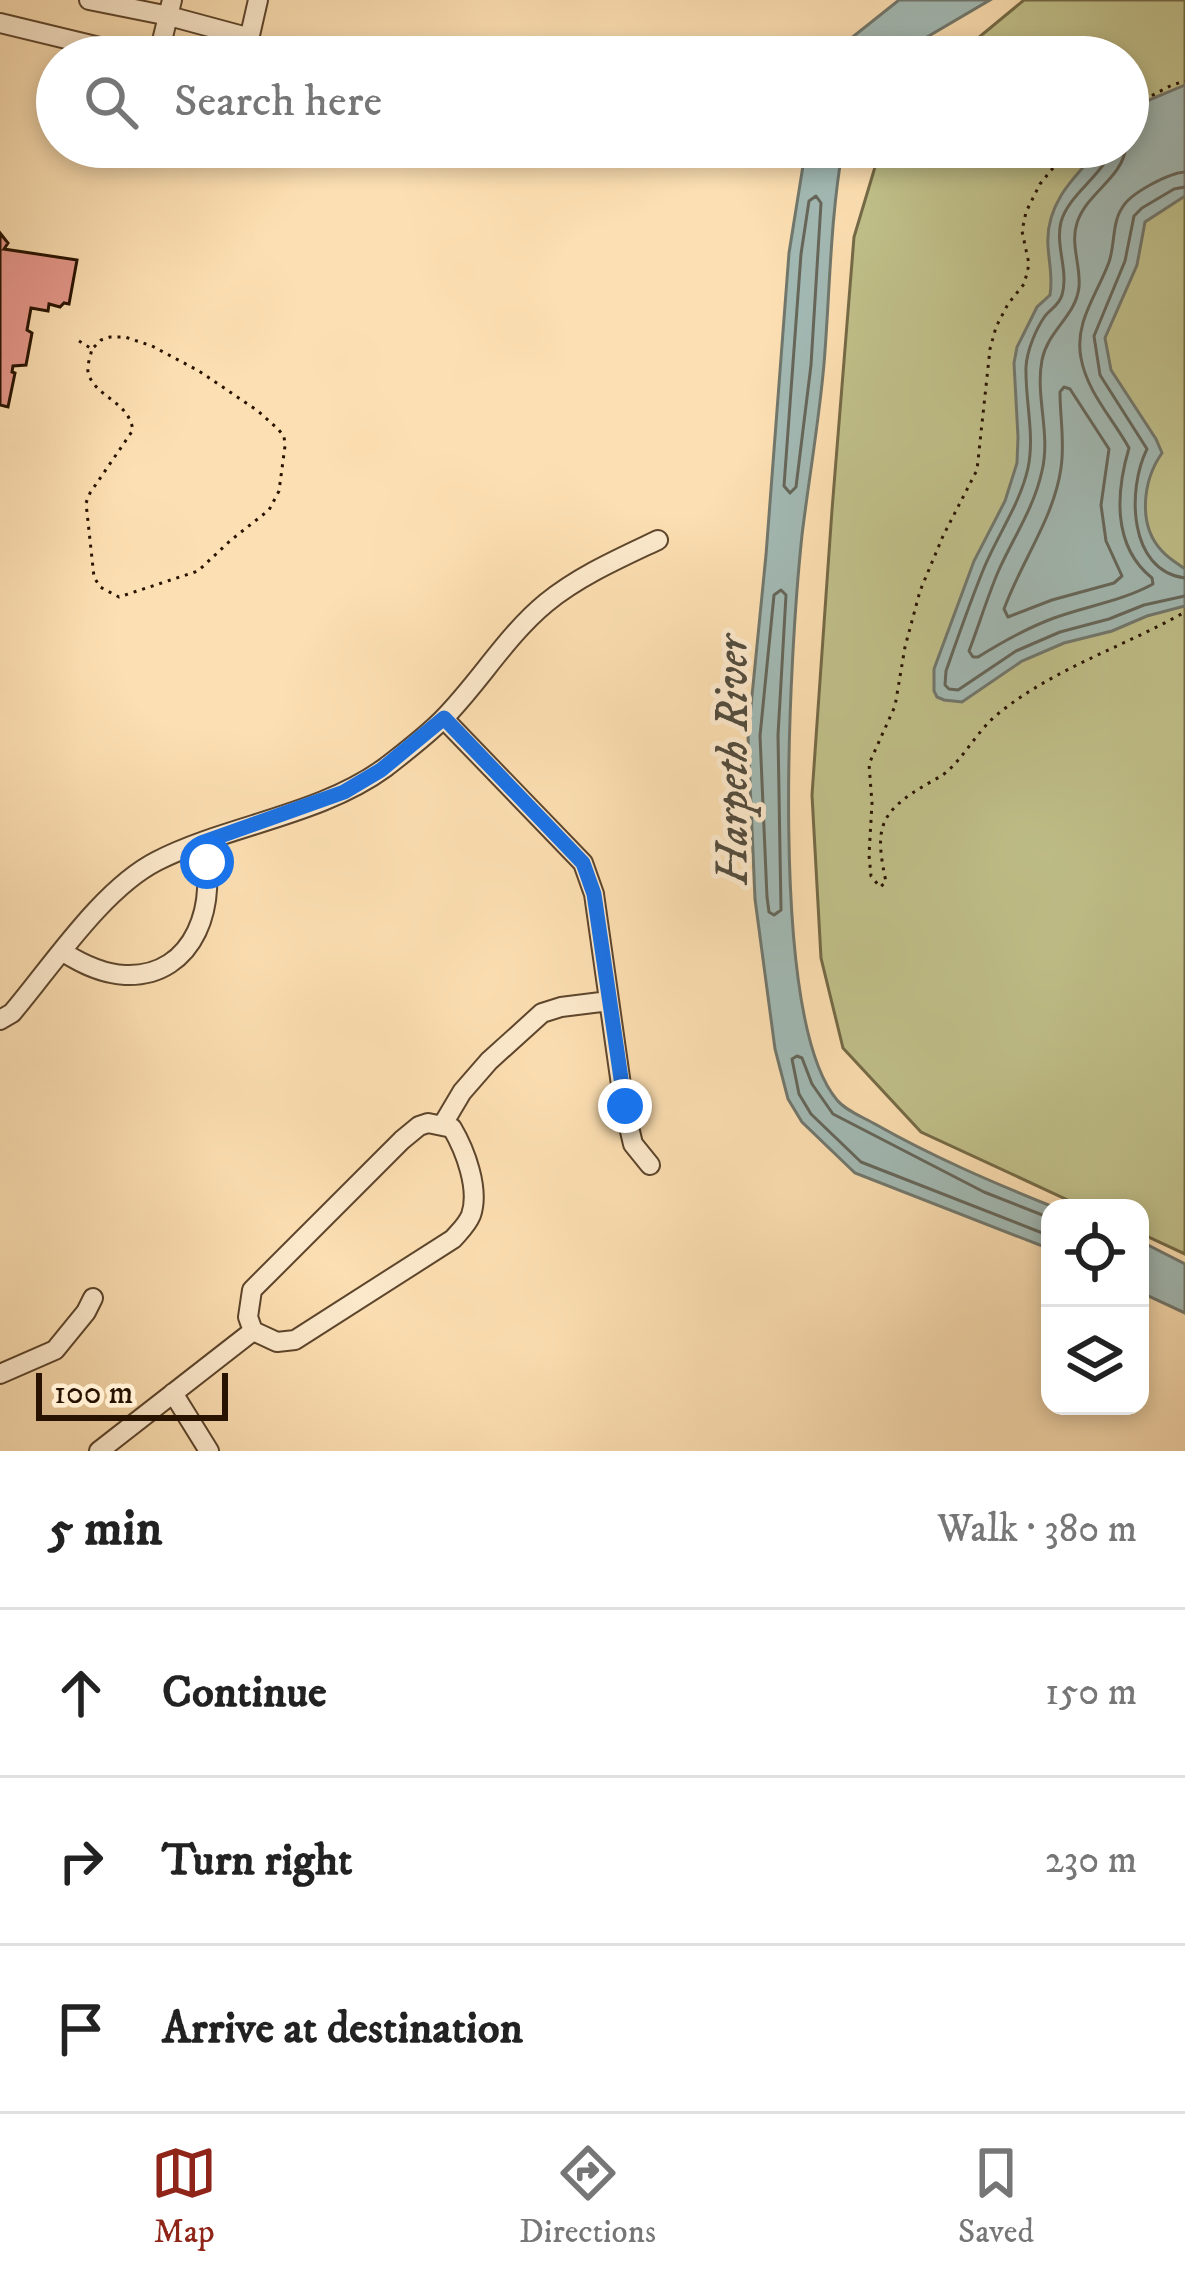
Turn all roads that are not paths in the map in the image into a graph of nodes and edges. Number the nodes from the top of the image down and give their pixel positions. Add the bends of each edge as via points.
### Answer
1 (89, 0) edge
2 (258, 0) edge
3 (171, 8) edge
4 (0, 22) edge
5 (56, 36) edge
6 (225, 36) edge
7 (249, 36) edge
8 (658, 540) dead end
9 (444, 718) junction
10 (201, 843) junction
11 (63, 952) junction
12 (609, 1001) junction
13 (0, 1020) edge
14 (443, 1124) junction
15 (650, 1165) dead end
16 (93, 1298) dead end
17 (253, 1331) junction
18 (0, 1374) edge
19 (173, 1393) junction
20 (99, 1451) edge
21 (209, 1451) edge

1 - 3 street
2 - 7 street
3 - 6 street
4 - 5 street
8 - 9 street via 546,603
9 - 10 street via 344,792
9 - 12 street via 583,863
10 - 11 street via 153,863
10 - 11 street via 205,915 182,955 130,976
11 - 13 street
12 - 14 street via 542,1013 489,1061
12 - 15 street via 633,1144
14 - 17 street via 419,1126 402,1139 252,1290
14 - 17 street via 460,1142 473,1189 473,1209 453,1239 295,1340
16 - 18 street via 55,1350
17 - 19 street
19 - 20 street
19 - 21 street

